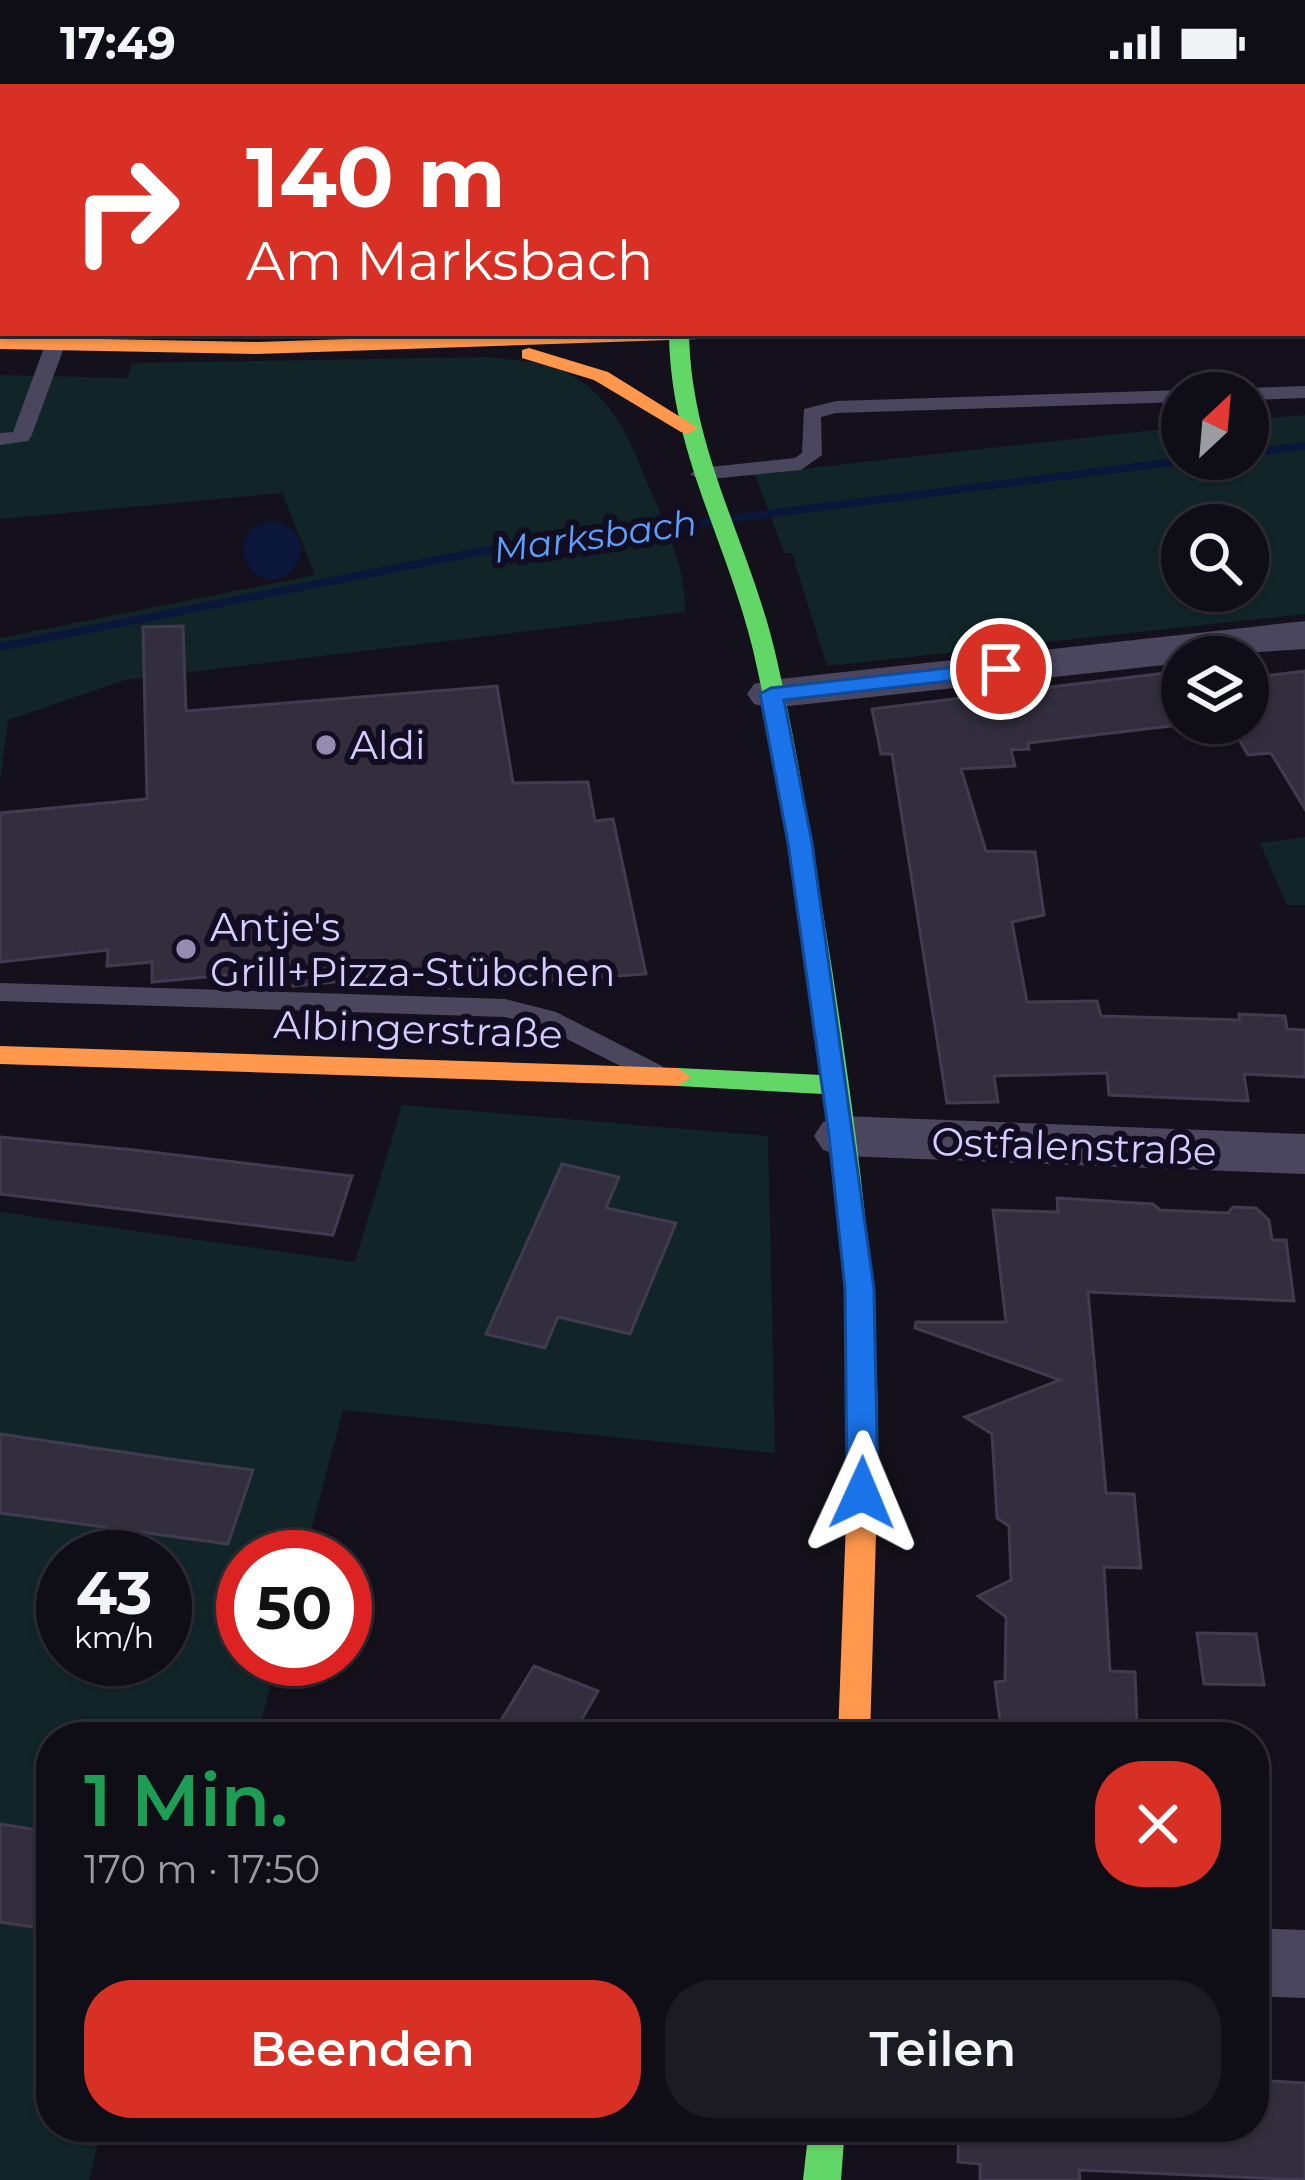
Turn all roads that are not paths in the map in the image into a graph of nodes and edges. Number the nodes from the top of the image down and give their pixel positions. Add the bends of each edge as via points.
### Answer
1 (534, 336) edge
2 (679, 336) edge
3 (485, 337) edge
4 (189, 341) edge
5 (0, 343) edge
6 (55, 345) junction
7 (1305, 392) edge
8 (1269, 393) edge
9 (1161, 397) edge
10 (688, 428) junction
11 (0, 439) edge
12 (704, 485) junction
13 (1305, 635) edge
14 (771, 694) junction
15 (0, 992) edge
16 (0, 1055) edge
17 (662, 1078) junction
18 (837, 1111) junction
19 (1305, 1154) edge
20 (855, 1722) edge
21 (1269, 1963) edge
22 (1305, 1964) edge
23 (826, 2142) edge
24 (822, 2180) edge

1 - 3 main road
2 - 10 main road
3 - 4 main road
3 - 10 main road via 601,376
4 - 6 main road
5 - 6 main road
6 - 11 lane via 21,437
7 - 8 lane
9 - 12 lane via 836,407 811,413 812,455 801,464
10 - 12 main road
12 - 14 main road via 762,643
13 - 14 street
14 - 18 main road
15 - 17 lane via 505,1008 547,1018
16 - 17 main road, Albingerstraße
17 - 18 main road, Albingerstraße
18 - 19 street, Ostfalenstraße
18 - 20 main road via 860,1289 864,1447
21 - 22 street
23 - 24 main road

